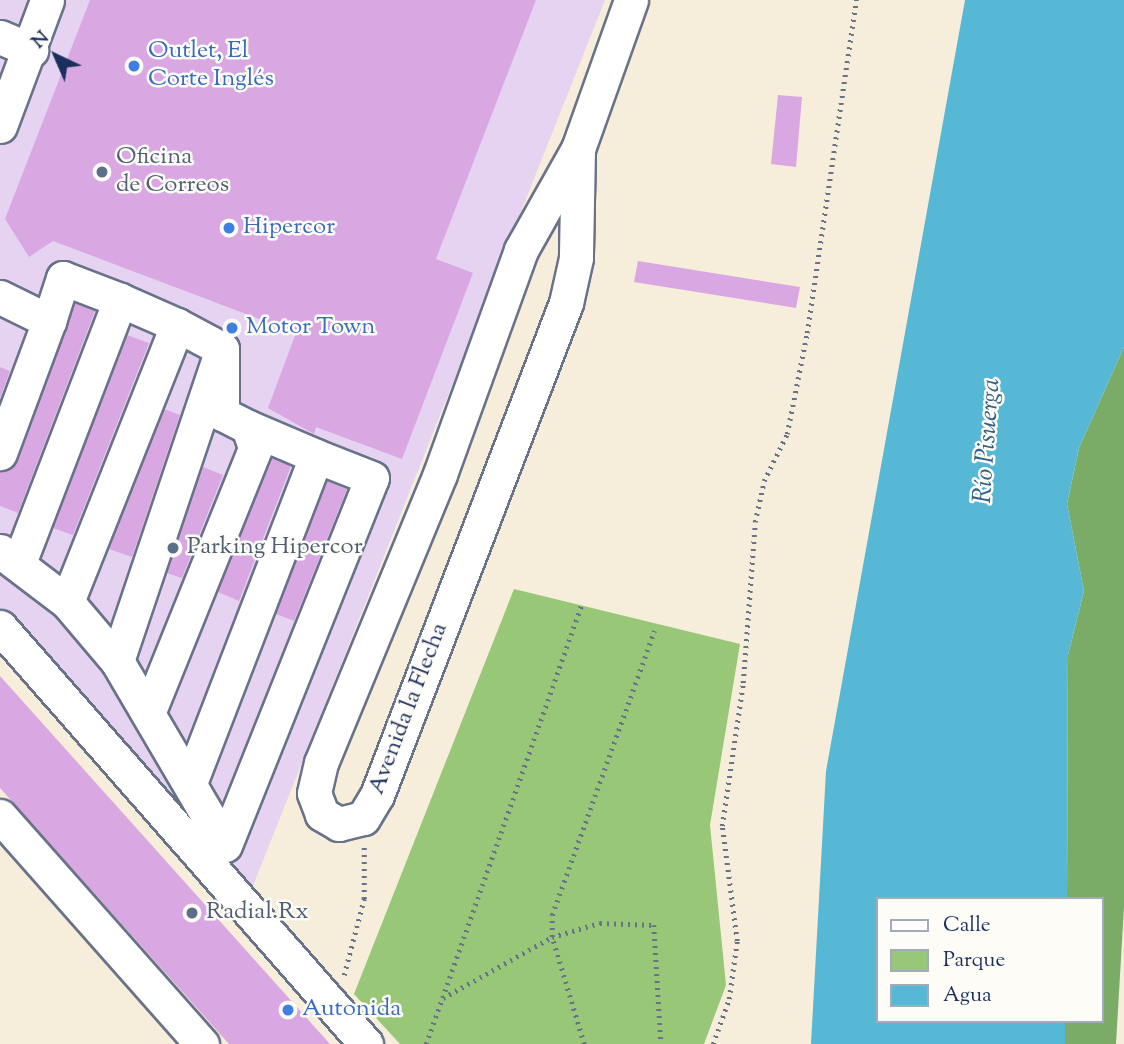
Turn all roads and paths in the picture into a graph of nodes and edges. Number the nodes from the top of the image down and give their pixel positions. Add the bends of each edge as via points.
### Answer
1 (47, 0) edge
2 (631, 0) edge
3 (856, 0) edge
4 (0, 37) edge
5 (30, 50) junction
6 (3, 108) edge
7 (578, 149) junction
8 (0, 297) edge
9 (120, 300) junction
10 (48, 321) junction
11 (177, 325) junction
12 (222, 349) junction
13 (248, 427) junction
14 (0, 453) edge
15 (316, 456) junction
16 (9, 557) edge
17 (67, 602) junction
18 (581, 606) dead end
19 (0, 627) edge
20 (654, 631) dead end
21 (117, 661) junction
22 (149, 711) junction
23 (190, 783) junction
24 (0, 816) edge
25 (363, 818) junction
26 (552, 937) junction
27 (442, 999) junction
28 (337, 1010) junction
29 (202, 1044) edge
30 (366, 1044) edge
31 (426, 1044) edge
32 (584, 1044) edge
33 (661, 1044) edge
34 (713, 1044) edge

1 - 5 street
2 - 7 street, Avenida la Flecha
3 - 34 path via 788,434 764,481 755,522 743,683 722,826 737,941 729,999
4 - 5 street
5 - 6 street
7 - 25 street, Avenida la Flecha via 576,258 566,303
7 - 25 street, Avenida la Flecha via 521,250 440,474 315,782 322,814 339,824
8 - 10 street
9 - 10 street via 63,278
9 - 11 street
9 - 16 street
10 - 14 street
11 - 12 street
11 - 17 street
12 - 13 street via 222,414
12 - 21 street
13 - 15 street
13 - 22 street via 255,448
15 - 23 street
15 - 23 street via 372,478 225,845
16 - 17 street
17 - 21 street
18 - 27 path
19 - 28 street
20 - 26 path via 552,915
21 - 22 street
22 - 23 street
24 - 29 street
25 - 28 path via 364,899
26 - 27 path
26 - 32 path
26 - 33 path via 600,923 654,925
27 - 31 path
28 - 30 street

